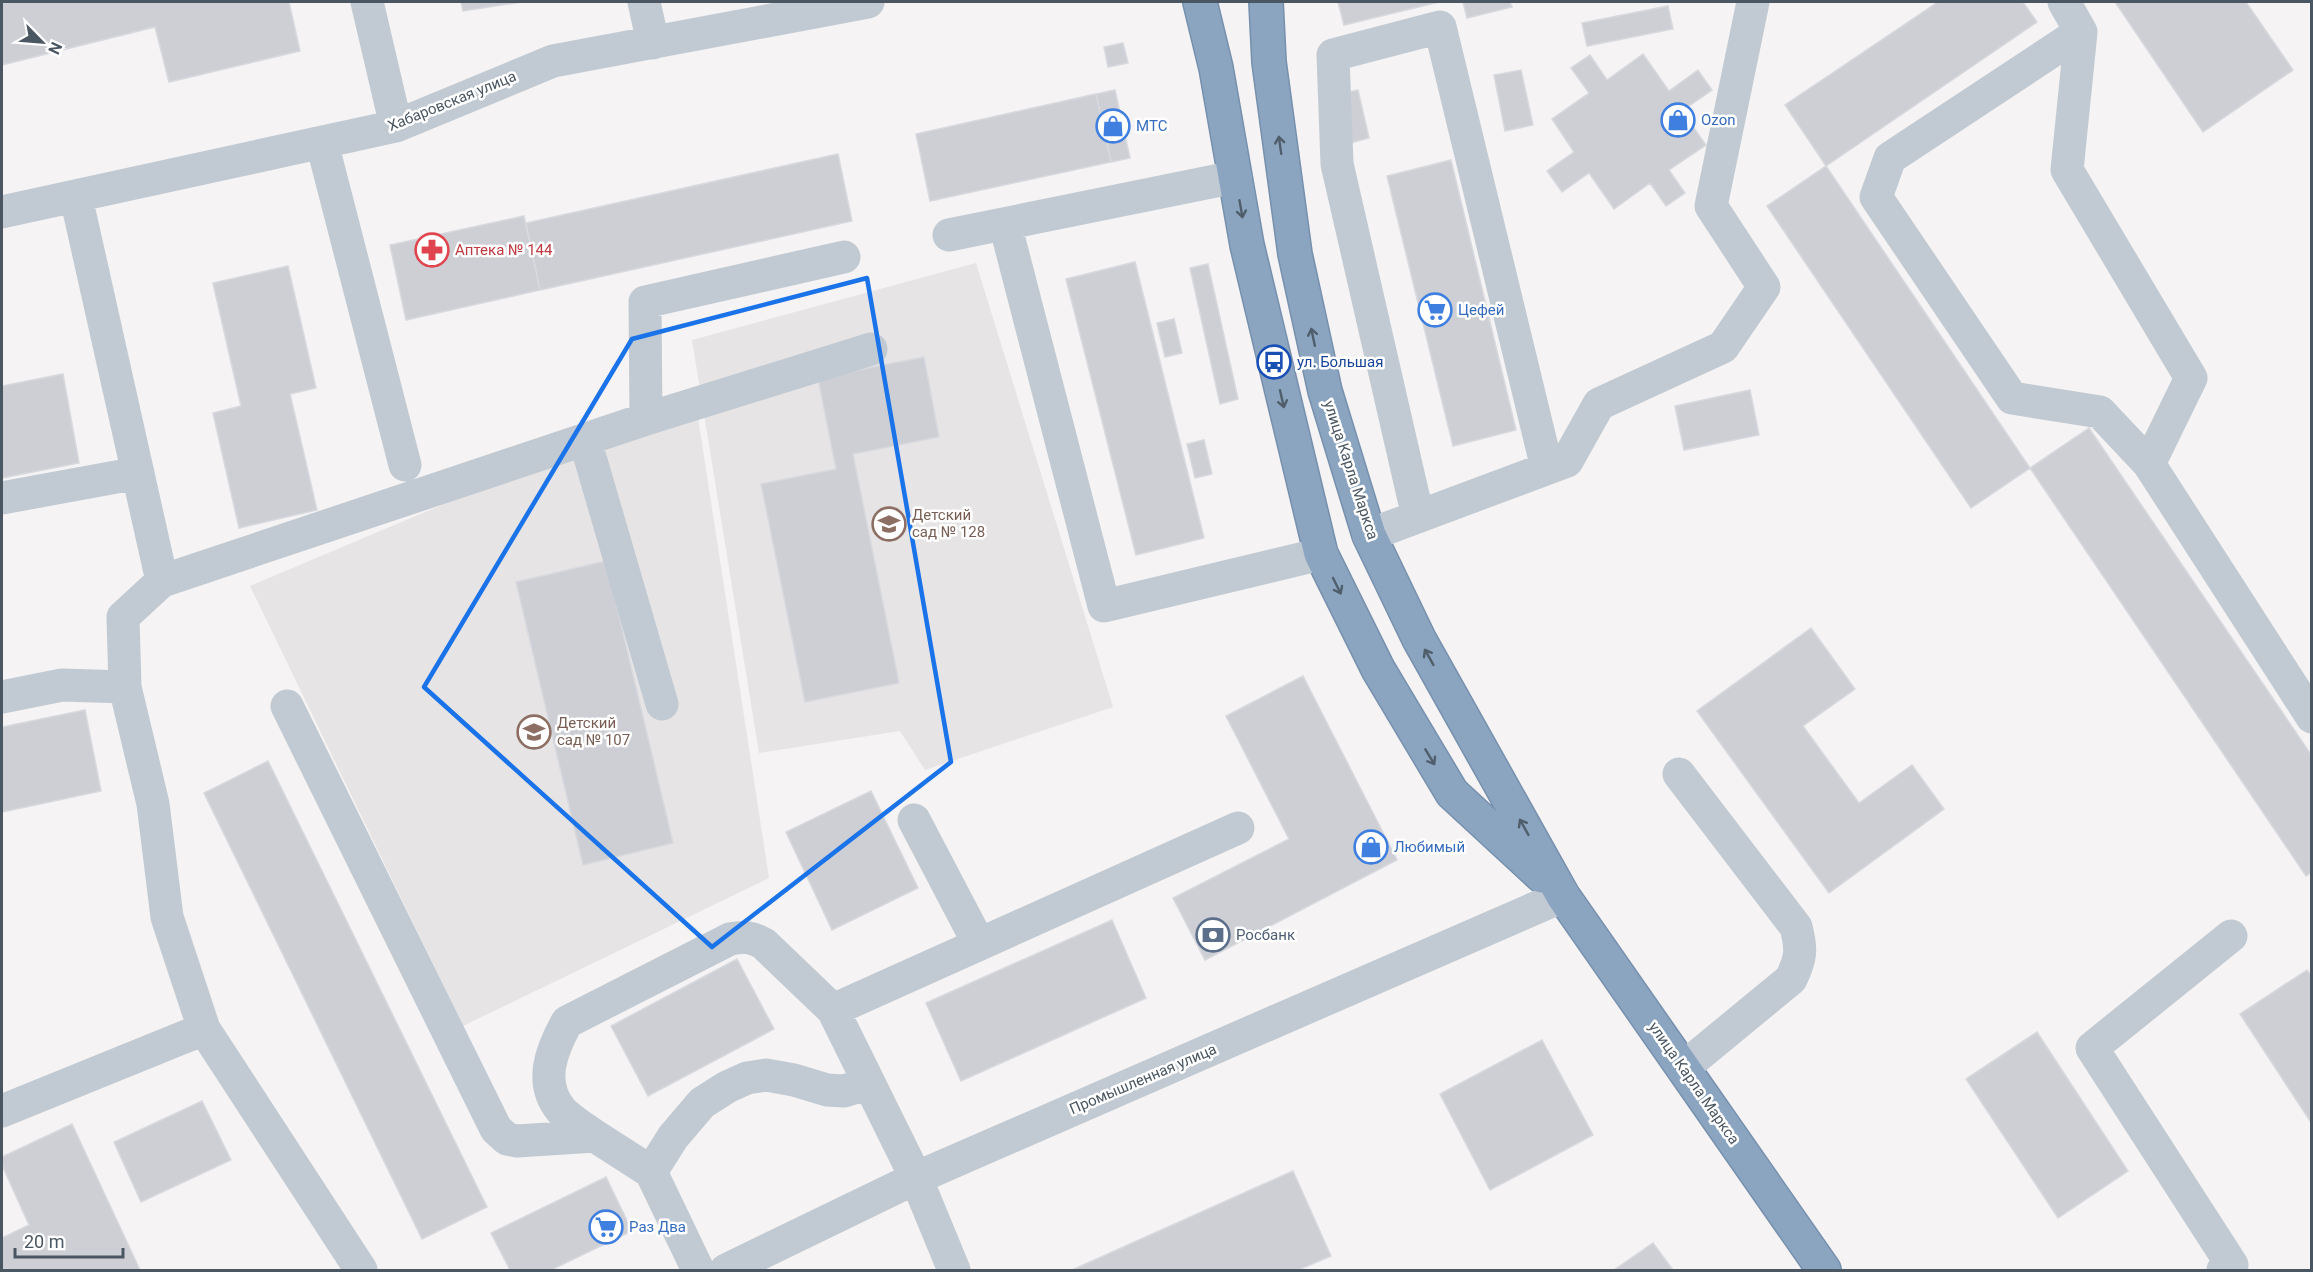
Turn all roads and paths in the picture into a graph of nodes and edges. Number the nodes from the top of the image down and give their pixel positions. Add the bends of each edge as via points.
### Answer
1 (367, 2) edge
2 (644, 2) edge
3 (868, 2) edge
4 (1200, 2) edge
5 (1211, 2) edge
6 (1266, 2) edge
7 (1753, 2) edge
8 (2064, 2) edge
9 (2081, 32) junction
10 (653, 43) junction
11 (1216, 68) junction
12 (396, 126) junction
13 (322, 143) junction
14 (1235, 177) junction
15 (76, 197) junction
16 (2, 213) edge
17 (1005, 224) junction
18 (949, 235) dead end
19 (844, 257) dead end
20 (871, 349) dead end
21 (646, 419) junction
22 (585, 440) junction
23 (2149, 464) junction
24 (405, 465) dead end
25 (1547, 468) junction
26 (138, 473) junction
27 (2, 498) edge
28 (1418, 517) junction
29 (1369, 535) junction
30 (1321, 554) junction
31 (162, 581) junction
32 (125, 687) junction
33 (2, 697) edge
34 (662, 704) dead end
35 (287, 706) dead end
36 (2312, 717) edge
37 (1679, 774) dead end
38 (914, 820) dead end
39 (1238, 828) dead end
40 (1563, 896) junction
41 (2231, 936) dead end
42 (979, 944) junction
43 (833, 1010) junction
44 (204, 1029) junction
45 (1683, 1068) junction
46 (869, 1083) junction
47 (2, 1111) edge
48 (595, 1136) junction
49 (651, 1172) junction
50 (916, 1178) junction
51 (2231, 1269) edge
52 (361, 1270) edge
53 (698, 1270) edge
54 (726, 1270) edge
55 (954, 1270) edge
56 (1824, 1270) edge

1 - 12 street
2 - 10 street
3 - 10 street, Хабаровская улица
4 - 11 highway
5 - 11 highway
29 -> 6 highway, улица Карла Маркса via 1325,391 1295,254 1269,62
7 - 25 street via 1711,206 1764,287 1724,346 1599,404 1567,461
8 - 9 street
9 - 23 street via 2067,170 2191,378
9 - 23 street via 1890,158 1876,197 2012,398 2100,412
10 - 12 street, Хабаровская улица via 553,61
11 - 14 highway, улица Карла Маркса
12 - 13 street, Хабаровская улица
13 - 15 street, Хабаровская улица
13 - 24 street
14 - 17 street
14 -> 30 highway, улица Карла Маркса via 1258,296
15 - 16 street, Хабаровская улица
15 - 26 street
17 - 18 street
17 - 30 street via 1104,606
19 - 21 street via 645,302
20 - 21 street
21 - 22 street
22 - 31 street
22 - 34 street
23 - 36 street
25 - 28 street
25 - 28 street via 1440,27 1333,55 1337,164
26 - 27 street
26 - 31 street
28 - 29 street
40 -> 29 highway, улица Карла Маркса via 1419,639
30 -> 40 highway, улица Карла Маркса via 1378,669 1452,793
31 - 32 street via 123,617
32 - 33 street via 62,685
32 - 44 street via 153,804 167,917
35 - 48 street via 496,1129 507,1139 517,1141
37 - 45 street via 1796,927 1800,944 1800,960 1791,979
38 - 42 street
39 - 42 street
40 - 45 highway, улица Карла Маркса
40 - 50 street, Промышленная улица
41 - 51 street via 2092,1048
42 - 43 street
43 - 46 street
43 - 48 street via 764,944 743,936 729,939 567,1022 548,1065 551,1090 561,1110
44 - 47 street
44 - 52 street
45 - 56 highway, улица Карла Маркса
46 - 49 street via 844,1091 765,1075 747,1078 702,1103 673,1137
46 - 50 street
48 - 49 street
49 - 53 street
50 - 54 street, Промышленная улица
50 - 55 street

